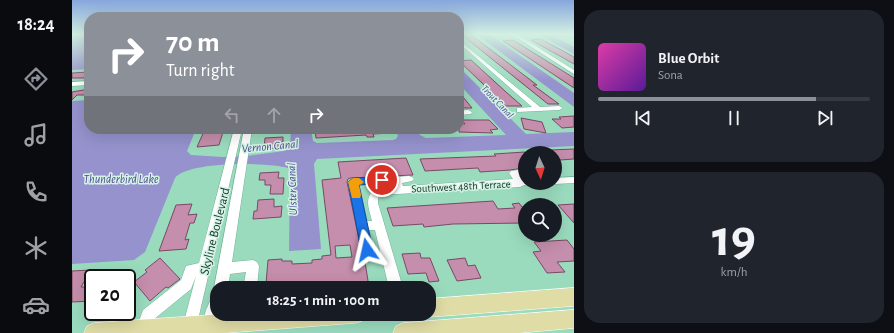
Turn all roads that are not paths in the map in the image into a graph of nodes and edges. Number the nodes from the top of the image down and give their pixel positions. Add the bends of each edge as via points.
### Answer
1 (469, 50) edge
2 (538, 50) edge
3 (574, 72) edge
4 (84, 83) edge
5 (72, 84) edge
6 (559, 108) dead end
7 (538, 109) junction
8 (520, 110) dead end
9 (464, 112) edge
10 (468, 112) dead end
11 (238, 134) edge
12 (246, 134) edge
13 (237, 160) junction
14 (409, 179) dead end
15 (562, 180) edge
16 (574, 180) edge
17 (518, 182) edge
18 (397, 184) junction
19 (379, 225) junction
20 (363, 226) junction
21 (367, 250) dead end
22 (226, 268) junction
23 (204, 269) junction
24 (223, 281) edge
25 (251, 281) edge
26 (394, 281) edge
27 (574, 297) edge
28 (436, 307) edge
29 (210, 314) edge
30 (574, 319) edge
31 (274, 321) edge
32 (548, 327) edge
33 (143, 329) junction
34 (199, 329) edge
35 (483, 330) edge
36 (94, 333) edge
37 (403, 333) edge

1 - 7 street
2 - 3 street
4 - 5 street
6 - 7 street
7 - 8 street
9 - 10 street
11 - 13 street, Skyline Boulevard
12 - 13 street, Skyline Boulevard
13 - 22 street, Skyline Boulevard
13 - 23 street, Skyline Boulevard
14 - 18 street
15 - 16 street
17 - 18 street, Southwest 48th Terrace
18 - 19 street, Southwest 48th Terrace via 377,192 373,197
18 - 20 street via 353,182
19 - 20 street
19 - 26 street, Southwest 48th Terrace
20 - 21 street
22 - 24 street, Skyline Boulevard
22 - 25 street via 253,266
23 - 33 street via 190,270 186,284 148,314
23 - 34 street, Skyline Boulevard
27 - 28 main road
29 - 34 street
30 - 32 main road
31 - 34 main road
32 - 35 main road
33 - 34 main road
33 - 36 main road
35 - 37 main road

